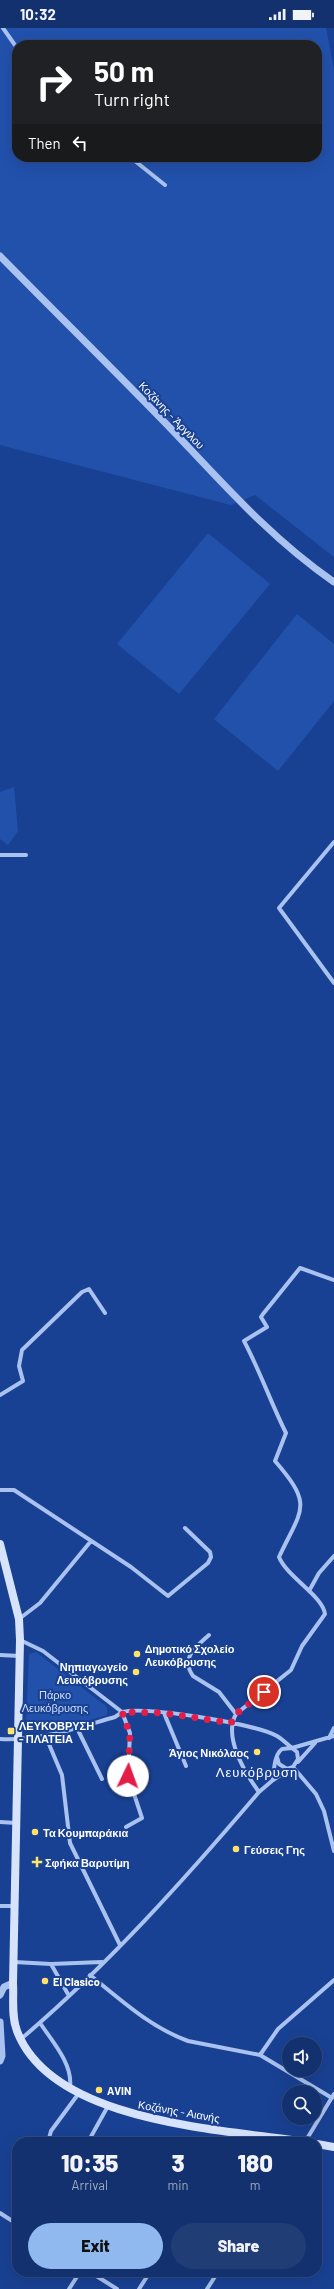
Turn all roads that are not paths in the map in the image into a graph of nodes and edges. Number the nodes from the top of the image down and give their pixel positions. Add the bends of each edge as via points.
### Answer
1 (3, 28) edge
2 (12, 41) edge
3 (136, 162) edge
4 (165, 185) dead end
5 (0, 256) edge
6 (334, 582) edge
7 (334, 842) edge
8 (0, 855) edge
9 (26, 855) dead end
10 (334, 983) edge
11 (334, 1280) edge
12 (105, 1313) dead end
13 (0, 1395) edge
14 (0, 1490) edge
15 (185, 1528) dead end
16 (91, 1541) junction
17 (0, 1544) edge
18 (334, 1556) edge
19 (309, 1591) junction
20 (19, 1619) junction
21 (209, 1635) dead end
22 (20, 1640) junction
23 (0, 1655) edge
24 (20, 1656) junction
25 (122, 1712) junction
26 (164, 1713) junction
27 (236, 1714) junction
28 (231, 1723) junction
29 (77, 1728) junction
30 (334, 1728) edge
31 (334, 1736) edge
32 (46, 1737) junction
33 (329, 1738) junction
34 (0, 1739) edge
35 (18, 1740) junction
36 (282, 1741) junction
37 (315, 1743) junction
38 (292, 1748) junction
39 (277, 1755) junction
40 (298, 1762) junction
41 (186, 1766) dead end
42 (293, 1767) junction
43 (102, 1779) dead end
44 (273, 1780) junction
45 (259, 1792) junction
46 (0, 1822) edge
47 (17, 1823) junction
48 (126, 1827) dead end
49 (334, 1851) edge
50 (0, 1906) edge
51 (16, 1906) junction
52 (120, 1945) junction
53 (14, 1962) junction
54 (102, 1962) junction
55 (51, 1964) junction
56 (90, 1975) junction
57 (334, 1980) edge
58 (13, 1983) junction
59 (0, 1995) edge
60 (69, 1996) junction
61 (0, 2022) edge
62 (40, 2023) junction
63 (0, 2035) edge
64 (21, 2039) junction
65 (260, 2055) junction
66 (0, 2061) edge
67 (70, 2087) junction
68 (79, 2093) junction
69 (333, 2096) edge
70 (108, 2106) junction
71 (242, 2132) junction
72 (49, 2137) edge
73 (91, 2137) edge
74 (239, 2137) edge
75 (274, 2137) edge
76 (308, 2137) edge
77 (322, 2145) edge
78 (334, 2147) edge
79 (0, 2213) edge
80 (12, 2220) edge
81 (77, 2277) edge
82 (98, 2277) edge
83 (147, 2277) edge
84 (214, 2277) edge
85 (69, 2289) edge
86 (117, 2289) edge
87 (139, 2289) edge
88 (206, 2289) edge

1 - 2 street
3 - 4 street
5 - 6 street, Κοζάνης - Άργιλου via 239,501 305,562
7 - 10 street via 279,908
8 - 9 street
11 - 19 street via 300,1268 261,1317 267,1327 244,1341 286,1432 275,1461 299,1492 302,1508 279,1557 285,1569
12 - 13 street via 89,1289 82,1292 22,1350 18,1366 23,1381
14 - 16 street via 14,1490
15 - 16 street via 210,1552 211,1557 208,1563 168,1596 131,1567
16 - 20 street via 40,1603
17 - 20 main road, Κοζάνης - Αιανής
18 - 19 street via 319,1573
19 - 27 street via 322,1606 325,1614 302,1646 291,1670
20 - 22 main road, Κοζάνης - Αιανής
21 - 27 street via 191,1652 188,1658 190,1670 193,1676 226,1698
22 - 24 main road, Κοζάνης - Αιανής
22 - 25 street via 43,1651
23 - 24 street
24 - 35 main road, Κοζάνης - Αιανής
25 - 26 street
25 - 29 street via 115,1717
25 - 48 street via 130,1734 128,1776 142,1818
26 - 28 street
26 - 41 street
27 - 28 street
28 - 36 street via 265,1732
28 - 45 street via 241,1762
29 - 32 street
29 - 43 street
30 - 33 street
31 - 33 street
32 - 35 street
32 - 52 street via 62,1775 70,1843
33 - 37 street
34 - 35 street
35 - 47 main road, Κοζάνης - Αιανής
36 - 38 street
36 - 39 street
37 - 38 street
37 - 40 street
38 - 39 street via 285,1747
38 - 40 street via 298,1755
39 - 42 street via 281,1766 287,1769
39 - 44 street
40 - 42 street
42 - 44 street
42 - 49 street via 316,1794 324,1811
44 - 45 street
45 - 52 street via 167,1897
46 - 47 street
47 - 51 main road, Κοζάνης - Αιανής
50 - 51 street
51 - 53 main road, Κοζάνης - Αιανής
52 - 54 street
53 - 55 street
53 - 58 main road, Κοζάνης - Αιανής
54 - 55 street
54 - 56 street
55 - 60 street
56 - 60 street
56 - 65 street via 139,2015 178,2038
57 - 65 street via 278,2029
58 - 59 street via 4,1987
58 - 64 main road, Κοζάνης - Αιανής via 14,2017
60 - 62 street
61 - 63 street
62 - 64 street
62 - 67 street via 66,2065 71,2080
63 - 66 street
64 - 67 main road, Κοζάνης - Αιανής via 43,2067
65 - 69 street
67 - 68 main road, Κοζάνης - Αιανής
68 - 70 main road, Κοζάνης - Αιανής
68 - 72 street
69 - 76 street
70 - 71 main road, Κοζάνης - Αιανής via 155,2120
70 - 73 street
71 - 74 street
71 - 75 main road, Κοζάνης - Αιανής
77 - 78 main road
79 - 80 street
81 - 85 street
82 - 86 street
83 - 87 street
84 - 88 street

